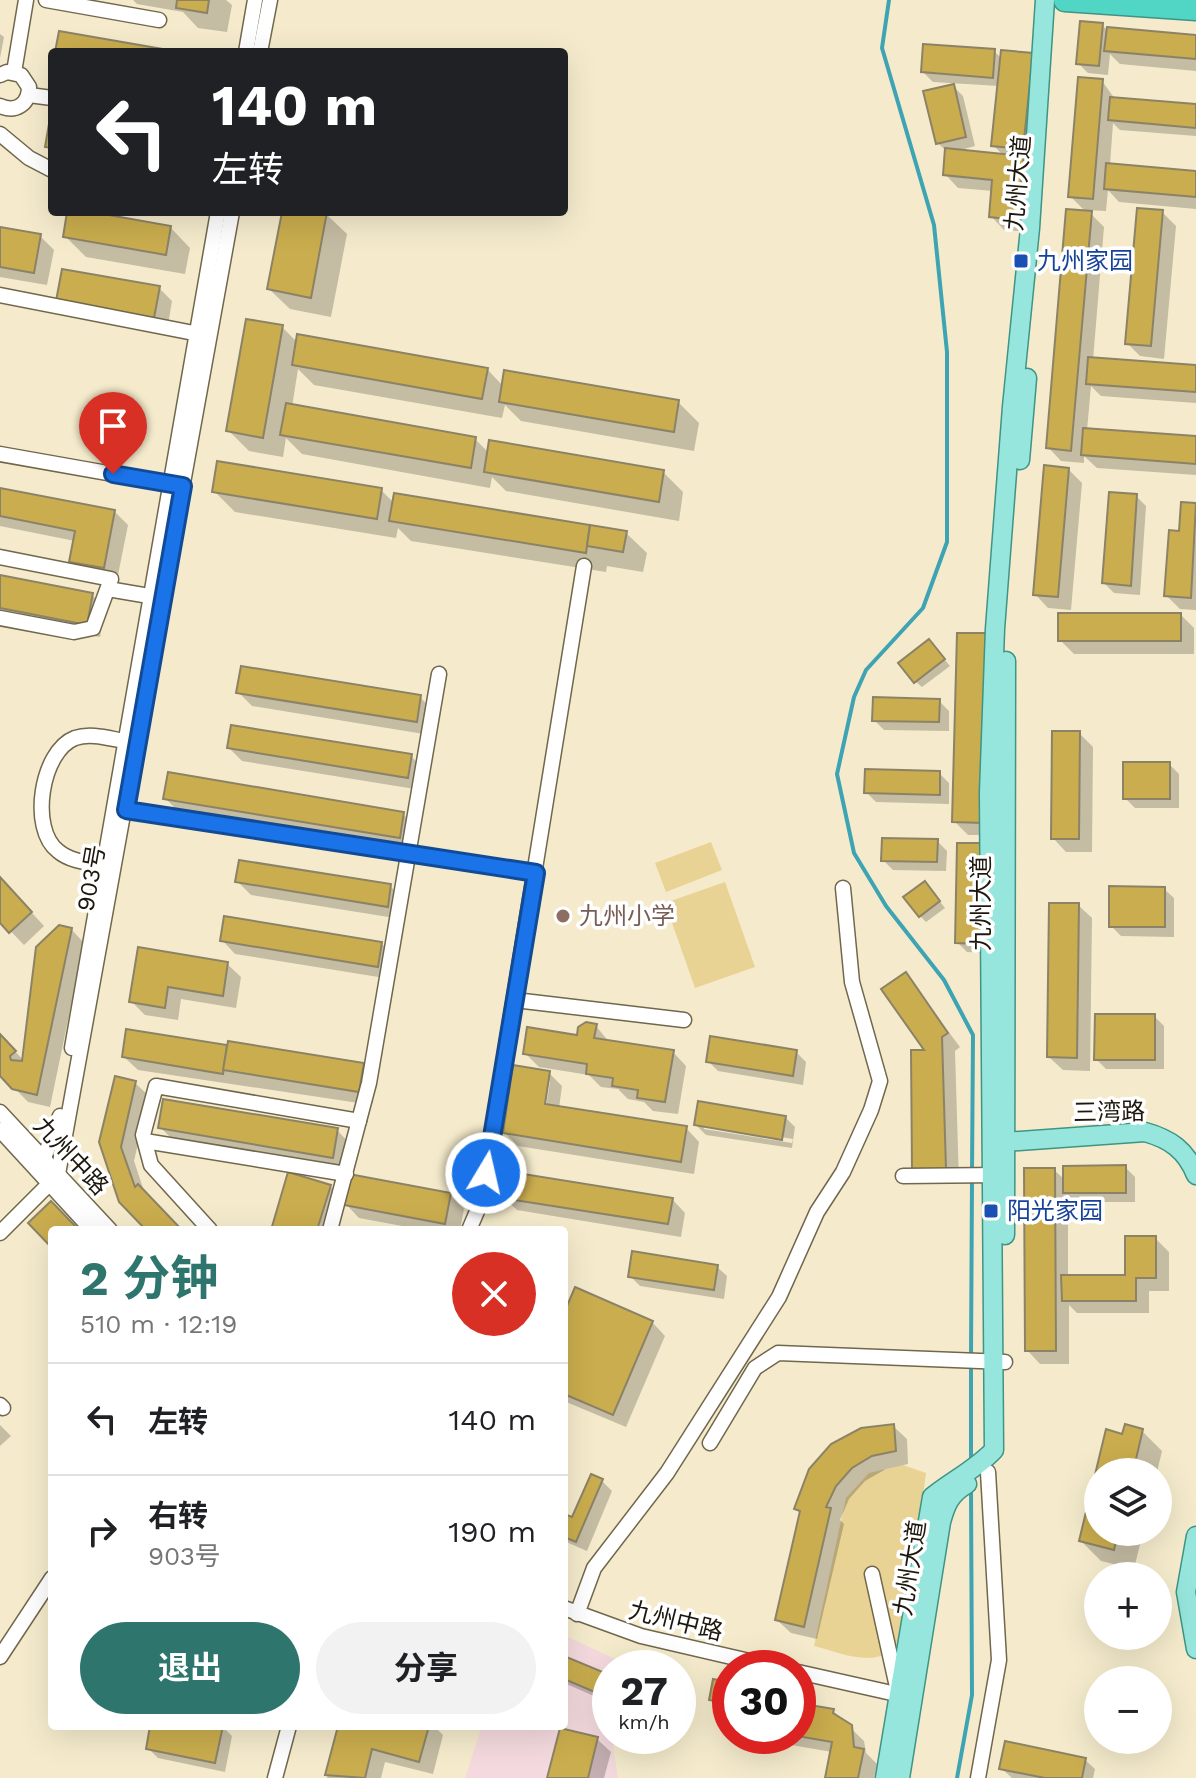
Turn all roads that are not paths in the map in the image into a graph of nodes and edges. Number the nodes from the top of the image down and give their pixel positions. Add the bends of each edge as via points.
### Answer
1 (26, 0) edge
2 (46, 0) edge
3 (255, 0) edge
4 (270, 0) edge
5 (1045, 0) edge
6 (1057, 0) edge
7 (1065, 0) edge
8 (1196, 9) edge
9 (159, 20) dead end
10 (247, 48) edge
11 (261, 48) edge
12 (7, 74) edge
13 (29, 95) junction
14 (48, 97) edge
15 (3, 108) edge
16 (1, 133) edge
17 (48, 168) edge
18 (218, 216) edge
19 (231, 216) edge
20 (0, 295) edge
21 (203, 335) junction
22 (0, 454) edge
23 (176, 485) junction
24 (0, 557) edge
25 (584, 566) dead end
26 (108, 589) junction
27 (156, 597) junction
28 (0, 618) edge
29 (439, 674) dead end
30 (131, 742) junction
31 (126, 810) junction
32 (410, 854) junction
33 (109, 866) junction
34 (536, 873) junction
35 (843, 888) dead end
36 (515, 1000) junction
37 (684, 1020) dead end
38 (0, 1112) edge
39 (359, 1121) junction
40 (0, 1130) edge
41 (145, 1141) junction
42 (1005, 1142) junction
43 (43, 1166) junction
44 (346, 1174) junction
45 (993, 1175) junction
46 (1196, 1175) edge
47 (903, 1176) dead end
48 (54, 1179) junction
49 (89, 1226) edge
50 (106, 1226) edge
51 (206, 1226) edge
52 (331, 1226) edge
53 (471, 1226) edge
54 (0, 1233) edge
55 (995, 1361) junction
56 (710, 1443) dead end
57 (982, 1472) junction
58 (1196, 1536) edge
59 (872, 1574) dead end
60 (48, 1584) edge
61 (570, 1611) edge
62 (1196, 1649) edge
63 (712, 1652) edge
64 (0, 1657) edge
65 (816, 1676) edge
66 (906, 1696) junction
67 (288, 1730) edge
68 (275, 1778) edge
69 (885, 1778) edge
70 (900, 1778) edge
71 (978, 1778) edge

1 - 12 street
2 - 9 street
3 - 10 street
4 - 11 street
5 - 45 main road via 995,629 989,793
6 - 42 main road, 九州大道 via 1006,646
7 - 8 highway
12 - 13 street via 26,81
13 - 14 street
13 - 15 street via 21,106
15 - 16 street
16 - 17 street
18 - 21 street
19 - 21 street, 903号
20 - 21 street
21 - 23 street, 903号
22 - 23 street
23 - 27 street, 903号
24 - 26 street via 111,579
25 - 34 street
26 - 27 street
26 - 28 street via 93,628 74,632
27 - 30 street, 903号
29 - 32 street
30 - 31 street, 903号
30 - 33 street
30 - 33 street via 90,735 76,738 64,744 48,767 41,820 49,843 68,858
31 - 32 street
31 - 33 street, 903号
32 - 34 street
32 - 39 street
33 - 43 street via 59,1121
33 - 48 street, 903号
34 - 36 street
35 - 61 street via 852,982 880,1081 871,1110 779,1297 667,1473 594,1568
36 - 37 street
36 - 53 street via 481,1202
38 - 43 street, 九州中路
39 - 41 street via 156,1086
39 - 44 street
40 - 43 street
41 - 44 street
41 - 51 street via 151,1165
42 - 45 main road, 九州大道
42 - 46 main road, 三湾路 via 1145,1132 1180,1148
43 - 48 street, 九州中路
44 - 52 street
45 - 47 street
45 - 55 main road, 九州大道
48 - 49 street
48 - 50 street, 九州中路
48 - 54 street
55 - 56 street via 778,1353 755,1368
55 - 57 main road, 九州大道 via 1004,1441
57 - 66 main road, 九州大道 via 952,1487
57 - 71 street via 999,1660
58 - 62 main road via 1186,1592
59 - 66 street
60 - 64 street
61 - 63 street, 九州中路 via 641,1636
65 - 66 street
66 - 69 main road
66 - 70 main road, 九州大道
67 - 68 street

